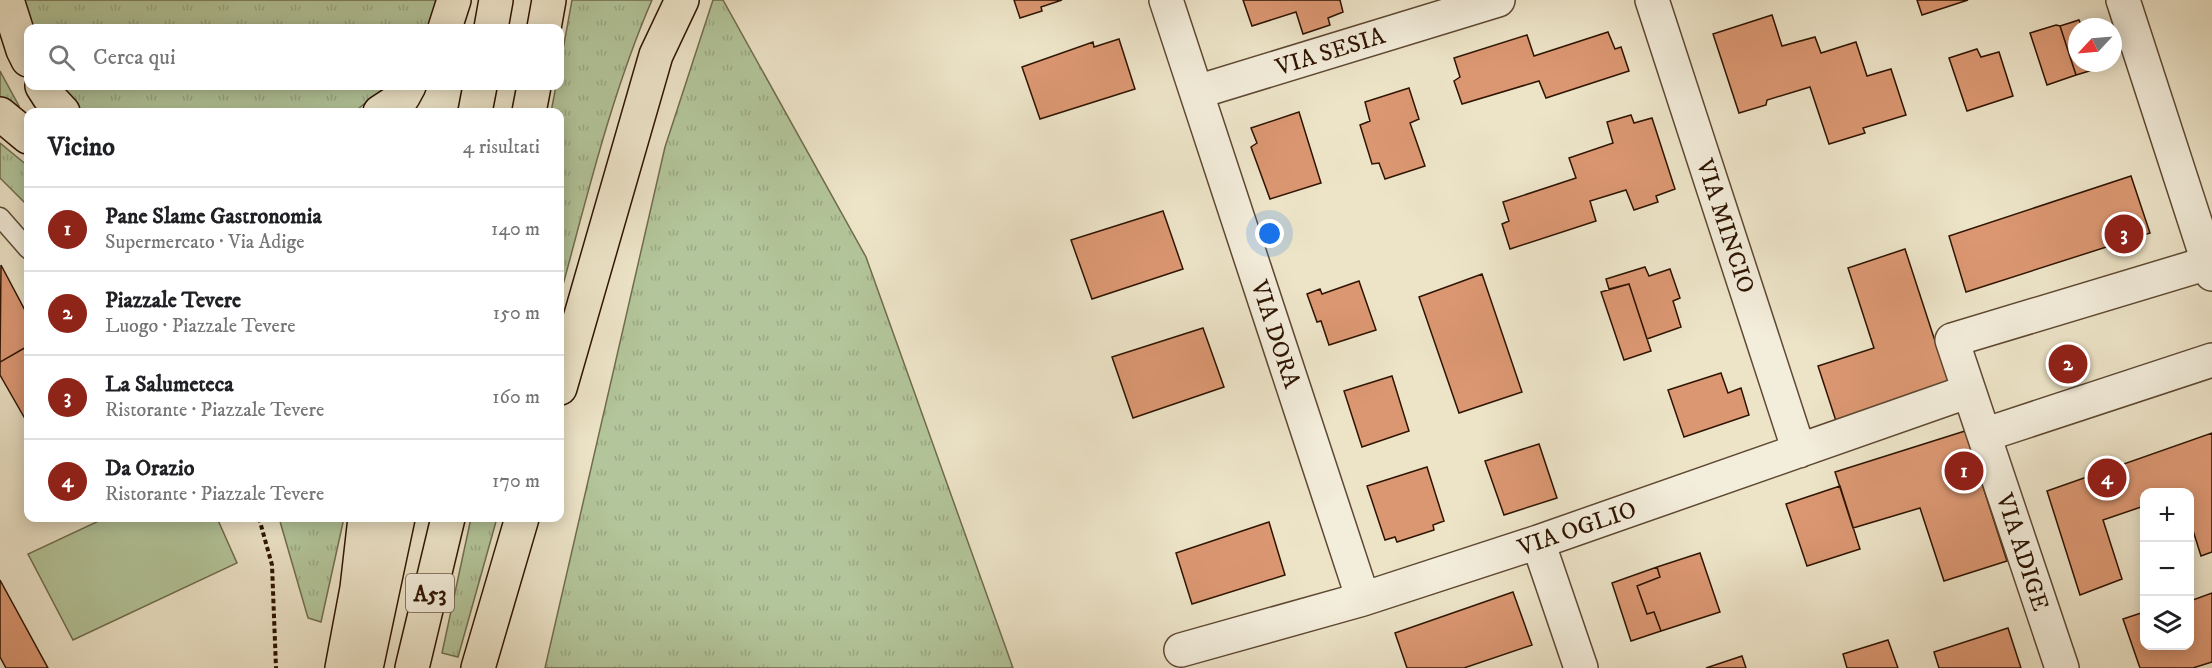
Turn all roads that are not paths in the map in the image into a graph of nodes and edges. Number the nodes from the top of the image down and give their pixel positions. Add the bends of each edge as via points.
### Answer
1 (7, 0) edge
2 (454, 0) edge
3 (496, 0) edge
4 (549, 0) edge
5 (682, 0) edge
6 (1166, 0) edge
7 (1498, 0) edge
8 (1652, 0) edge
9 (2124, 0) edge
10 (446, 24) edge
11 (492, 24) edge
12 (545, 24) edge
13 (24, 52) edge
14 (45, 90) edge
15 (407, 90) edge
16 (479, 90) edge
17 (533, 90) edge
18 (1197, 92) junction
19 (59, 108) edge
20 (386, 108) edge
21 (476, 108) edge
22 (530, 108) edge
23 (0, 114) edge
24 (24, 134) edge
25 (0, 217) edge
26 (24, 244) edge
27 (2210, 268) edge
28 (2212, 360) edge
29 (564, 374) edge
30 (1969, 391) junction
31 (1984, 435) junction
32 (1799, 451) junction
33 (365, 522) edge
34 (397, 522) edge
35 (447, 522) edge
36 (521, 522) edge
37 (1538, 542) junction
38 (1363, 599) junction
39 (1181, 650) dead end
40 (342, 668) edge
41 (366, 668) edge
42 (412, 668) edge
43 (478, 668) edge
44 (1581, 668) edge
45 (2062, 668) edge

1 - 13 highway
2 - 10 highway
3 - 11 highway
4 - 12 highway
5 - 29 highway via 656,55
6 - 18 street, VIA DORA
7 - 18 street, VIA SESIA
8 - 32 street, VIA MINCIO
9 - 27 street
14 - 19 highway
15 - 20 highway
16 - 21 highway
17 - 22 highway
18 - 38 street, VIA DORA
23 - 24 highway
25 - 26 lane
27 - 30 street, VIA ADIGE via 1952,340
28 - 31 street
30 - 31 street, VIA ADIGE
30 - 32 street, VIA OGLIO
31 - 45 street, VIA ADIGE
32 - 37 street, VIA OGLIO
33 - 40 highway
34 - 41 highway, A53
35 - 42 highway, A53
36 - 43 highway
37 - 38 street, VIA OGLIO
37 - 44 street
38 - 39 street, VIA OGLIO

